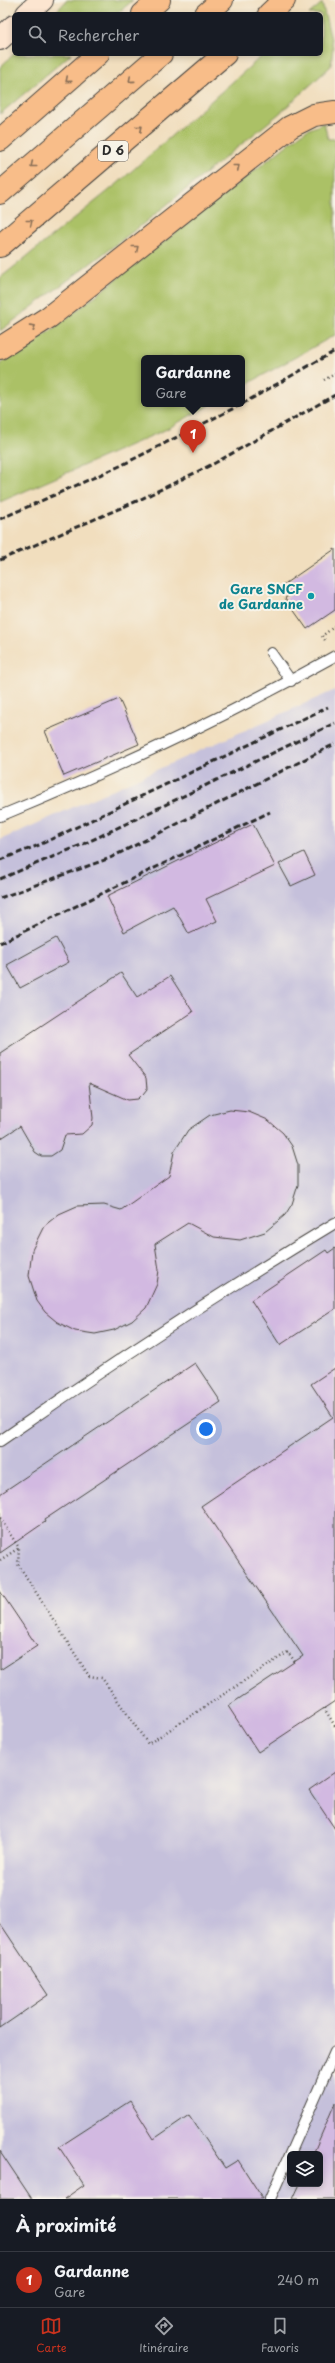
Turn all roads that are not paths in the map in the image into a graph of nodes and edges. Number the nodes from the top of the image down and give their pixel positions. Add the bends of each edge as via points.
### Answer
1 (42, 0) edge
2 (159, 0) edge
3 (222, 0) edge
4 (284, 0) edge
5 (29, 12) edge
6 (145, 12) edge
7 (208, 12) edge
8 (271, 12) edge
9 (12, 28) edge
10 (0, 38) edge
11 (96, 56) edge
12 (159, 56) edge
13 (223, 56) edge
14 (335, 112) edge
15 (0, 140) edge
16 (0, 193) edge
17 (0, 246) edge
18 (0, 348) edge
19 (271, 653) dead end
20 (335, 656) edge
21 (291, 681) junction
22 (0, 816) edge
23 (335, 1223) edge
24 (0, 1441) edge
25 (335, 2052) edge
26 (270, 2199) edge

1 - 5 street
2 - 6 highway
3 - 7 highway
4 - 8 highway
9 - 10 street
11 -> 15 highway
12 -> 16 highway
17 -> 13 highway, D 6
18 -> 14 highway via 50,317 290,127 314,115
19 - 21 lane
20 - 21 lane
21 - 22 lane via 161,747
23 - 24 lane via 100,1372
25 - 26 lane

